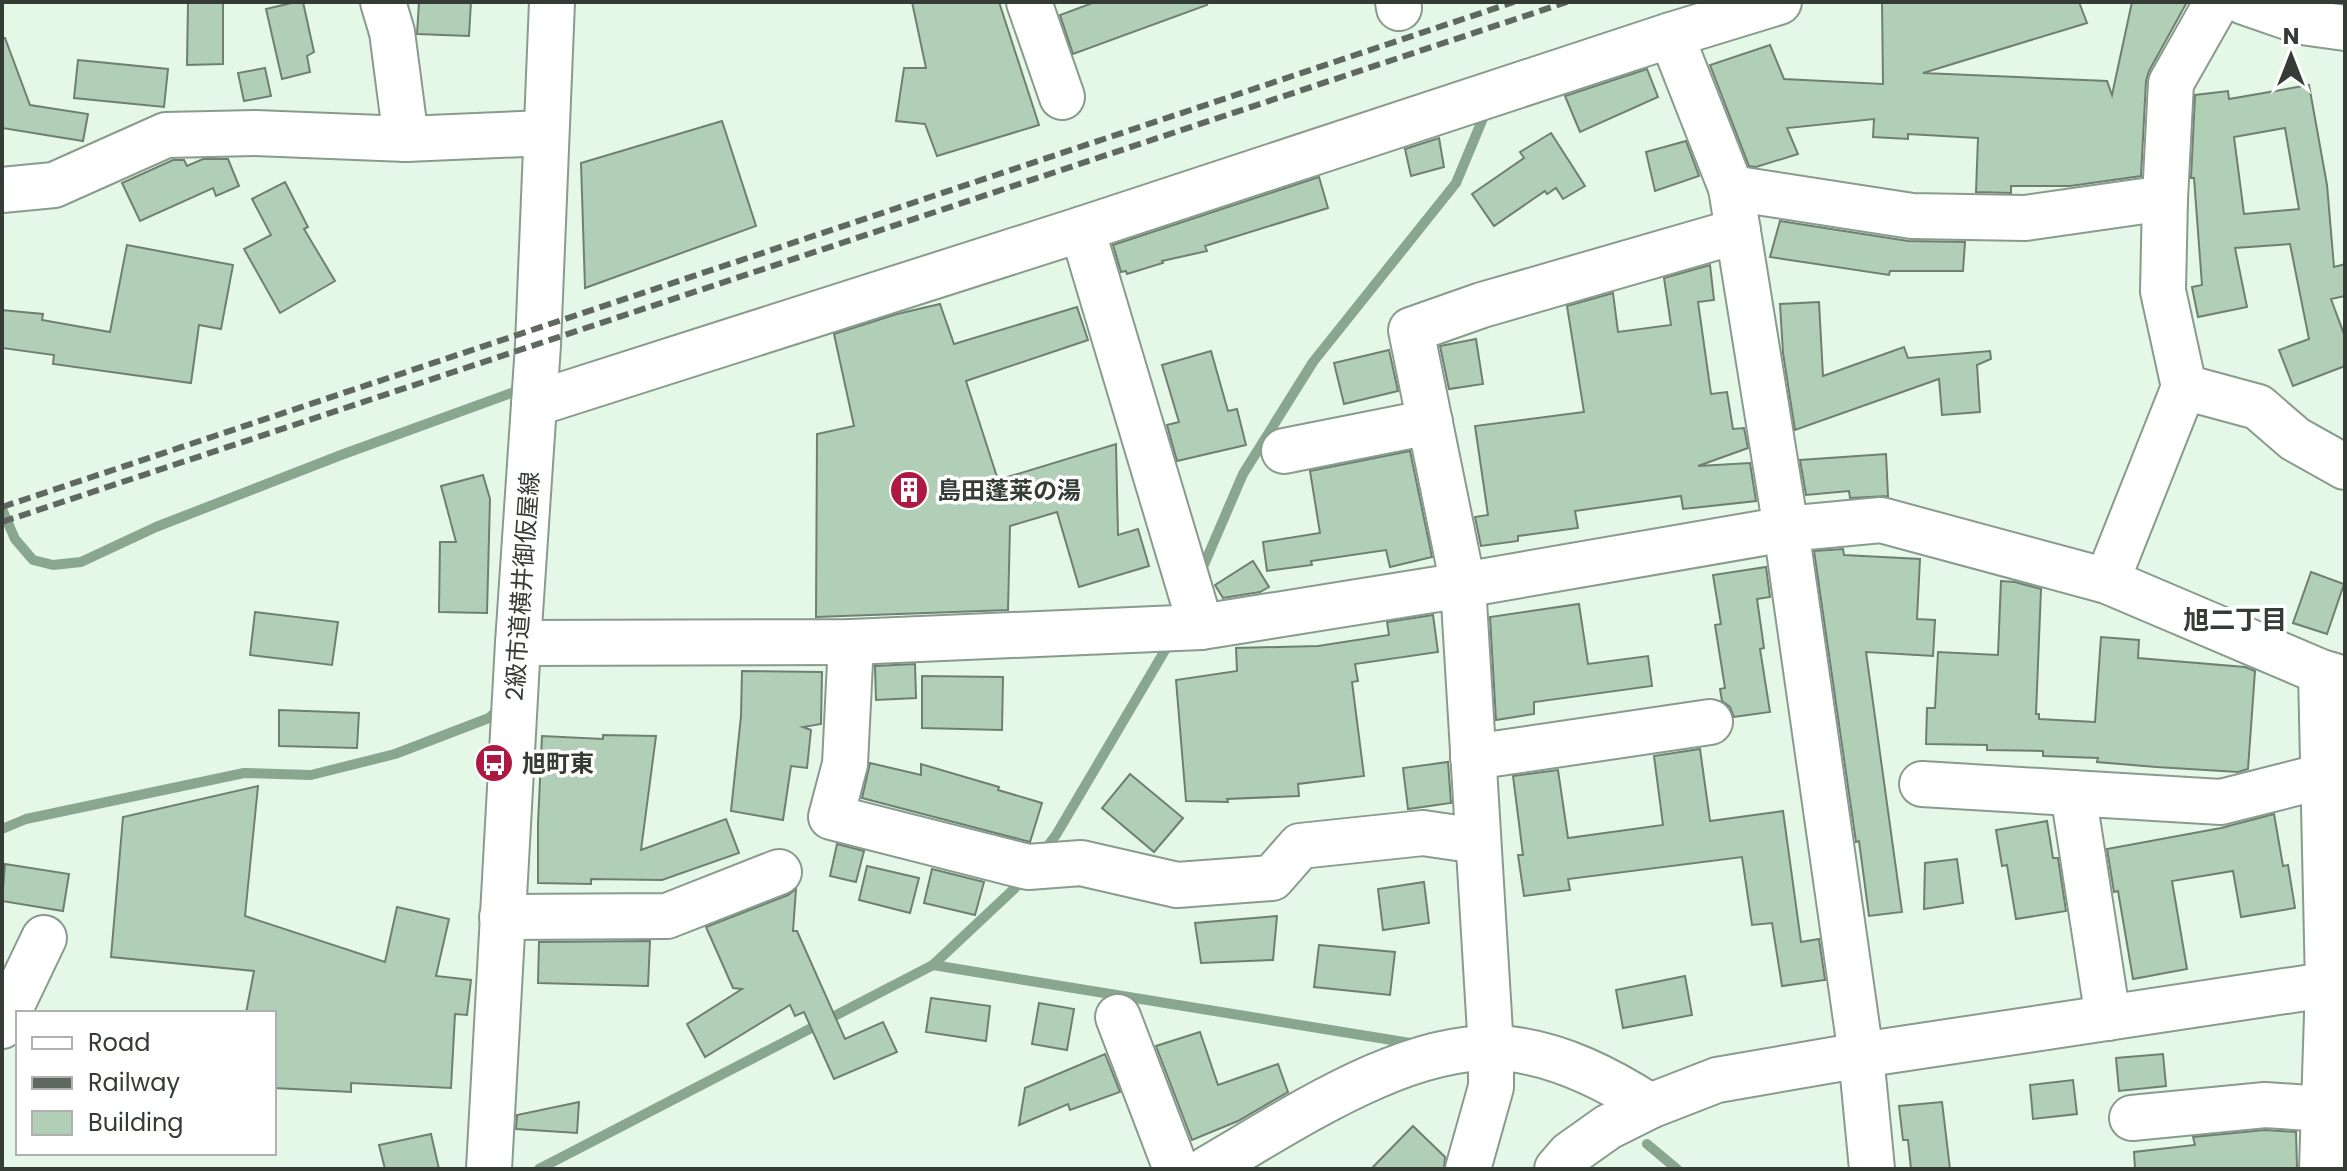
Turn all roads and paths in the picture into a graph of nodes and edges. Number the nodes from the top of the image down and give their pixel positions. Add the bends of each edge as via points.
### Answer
1 (383, 2) edge
2 (552, 2) edge
3 (1029, 2) edge
4 (1779, 2) edge
5 (2217, 2) edge
6 (2244, 2) edge
7 (2345, 28) edge
8 (1671, 35) junction
9 (1062, 97) dead end
10 (546, 133) junction
11 (406, 139) junction
12 (1731, 188) junction
13 (2, 190) edge
14 (2165, 198) junction
15 (1082, 229) junction
16 (1738, 231) junction
17 (2184, 387) junction
18 (534, 404) junction
19 (1430, 422) junction
20 (1284, 451) dead end
21 (2345, 467) edge
22 (1786, 529) junction
23 (2107, 581) junction
24 (1463, 585) junction
25 (1201, 627) junction
26 (851, 642) junction
27 (518, 643) junction
28 (2338, 675) edge
29 (1710, 722) dead end
30 (1473, 757) junction
31 (2323, 776) junction
32 (1922, 784) dead end
33 (2073, 793) junction
34 (1478, 841) junction
35 (779, 872) dead end
36 (502, 917) junction
37 (44, 938) dead end
38 (2336, 983) edge
39 (1118, 1017) dead end
40 (2108, 1018) junction
41 (2, 1026) edge
42 (1491, 1049) junction
43 (1861, 1055) junction
44 (2336, 1085) edge
45 (1650, 1106) junction
46 (2132, 1118) dead end
47 (489, 1169) edge
48 (1176, 1169) edge
49 (1207, 1169) edge
50 (1468, 1169) edge
51 (1557, 1169) edge
52 (1872, 1169) edge
53 (2322, 1169) edge

1 - 11 street
2 - 10 street, 2級市道横井御仮屋線
3 - 9 street
4 - 8 street
5 - 14 street via 2171,83
6 - 7 street via 2302,22
8 - 12 street
8 - 15 street
10 - 11 street
10 - 18 street, 2級市道横井御仮屋線
11 - 13 street via 166,135 54,185
12 - 14 street via 1912,216 2025,218
12 - 16 street
14 - 17 street via 2163,291
15 - 18 street
15 - 25 street
16 - 19 street via 1411,330
16 - 22 street
17 - 21 street via 2258,407 2295,439
17 - 23 street
18 - 27 street, 2級市道横井御仮屋線
19 - 20 street
19 - 24 street
22 - 23 street via 1881,520
22 - 24 street
22 - 43 street
23 - 28 street
24 - 25 street
24 - 30 street
25 - 26 street
26 - 27 street
26 - 34 street via 845,764 831,817 1028,867 1081,863 1177,885 1272,878 1300,846 1423,833
27 - 36 street, 2級市道横井御仮屋線
28 - 31 street
29 - 30 street
30 - 34 street
31 - 33 street via 2221,802
31 - 38 street
32 - 33 street
33 - 40 street
34 - 42 street
35 - 36 street via 667,916
36 - 47 street, 2級市道横井御仮屋線
37 - 41 street
38 - 40 street
38 - 44 street
39 - 48 street
40 - 43 street
42 - 45 street via 1539,1054 1574,1066
42 - 49 street via 1452,1051 1350,1088
42 - 50 street via 1491,1087
43 - 45 street via 1717,1080
43 - 52 street
44 - 46 street via 2265,1105
44 - 53 street
45 - 51 street via 1608,1127

